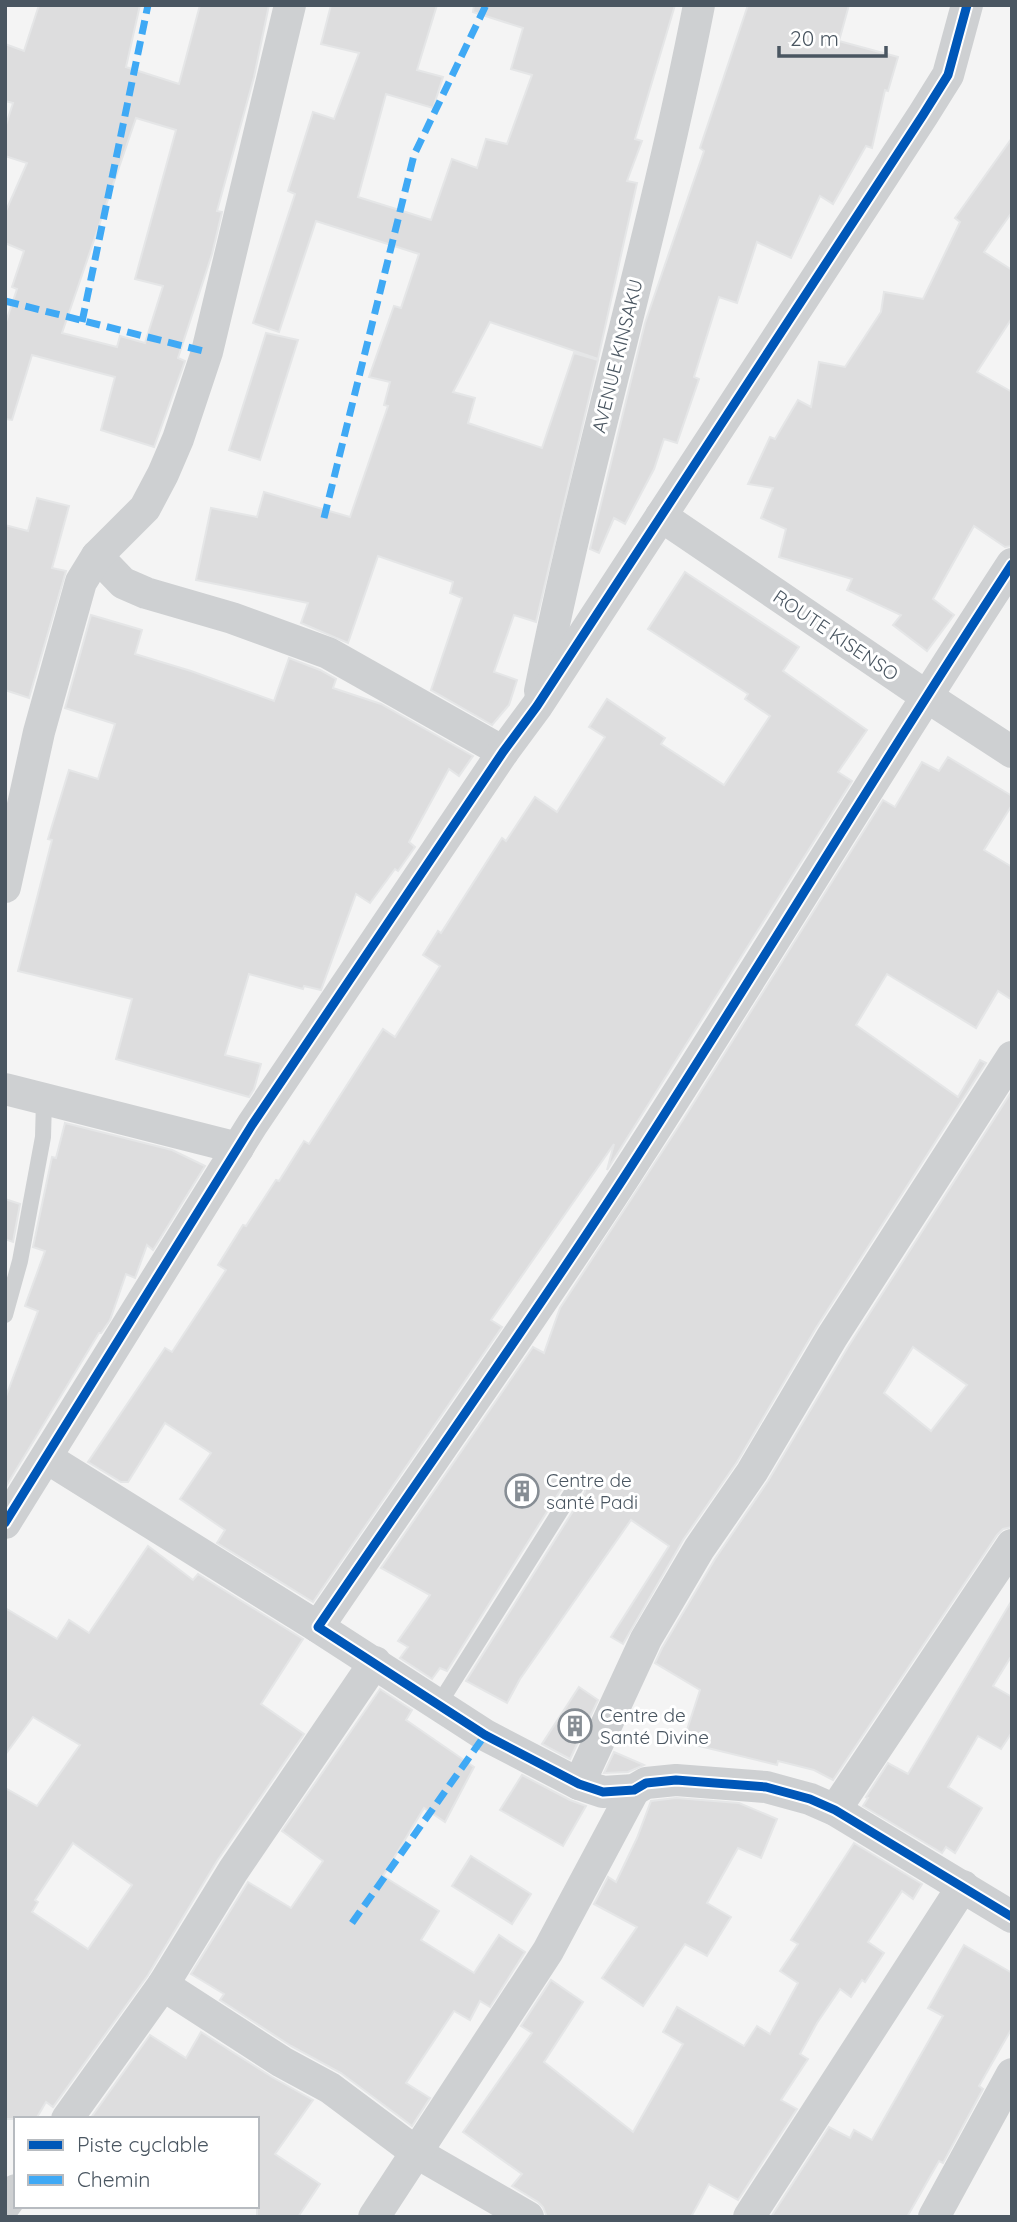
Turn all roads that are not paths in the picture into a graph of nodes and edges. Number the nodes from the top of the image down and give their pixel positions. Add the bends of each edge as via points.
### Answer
1 (290, 5) edge
2 (699, 5) edge
3 (967, 5) edge
4 (661, 516) junction
5 (97, 556) junction
6 (1012, 564) edge
7 (926, 696) junction
8 (537, 706) junction
9 (1012, 751) edge
10 (503, 752) junction
11 (5, 887) edge
12 (1012, 1058) edge
13 (5, 1090) edge
14 (238, 1148) junction
15 (5, 1315) edge
16 (47, 1458) junction
17 (576, 1486) dead end
18 (5, 1524) edge
19 (1012, 1545) edge
20 (318, 1627) junction
21 (375, 1662) junction
22 (439, 1704) junction
23 (579, 1784) junction
24 (634, 1790) junction
25 (835, 1810) junction
26 (963, 1886) junction
27 (1012, 1917) edge
28 (163, 1985) junction
29 (1012, 2074) edge
30 (68, 2117) edge
31 (416, 2153) junction
32 (374, 2217) edge
33 (528, 2217) edge
34 (749, 2217) edge
35 (933, 2217) edge

1 - 5 street via 207,352 178,439 145,508
2 - 8 street, AVENUE KINSAKU via 679,108 568,555
3 - 4 street via 948,75
4 - 7 street, ROUTE KISENSO
4 - 8 street
5 - 10 street via 123,583 146,593 328,653
5 - 11 street via 81,582 39,732
6 - 7 street
7 - 9 street, ROUTE KISENSO
7 - 20 street via 622,1180
8 - 10 street
10 - 14 street
12 - 23 street via 699,1549 646,1639
13 - 14 street
14 - 15 lane via 44,1101 43,1137
14 - 16 street
16 - 18 street
16 - 20 street
17 - 22 lane
19 - 25 street
20 - 21 street
21 - 22 street
21 - 28 street via 233,1871
22 - 23 street via 485,1735
23 - 24 street via 603,1792
24 - 25 street via 646,1783 676,1780 766,1787
24 - 31 street via 548,1951
25 - 26 street
26 - 27 street
26 - 34 street
28 - 30 street
28 - 31 street via 330,2088
29 - 35 street
31 - 32 street
31 - 33 street

